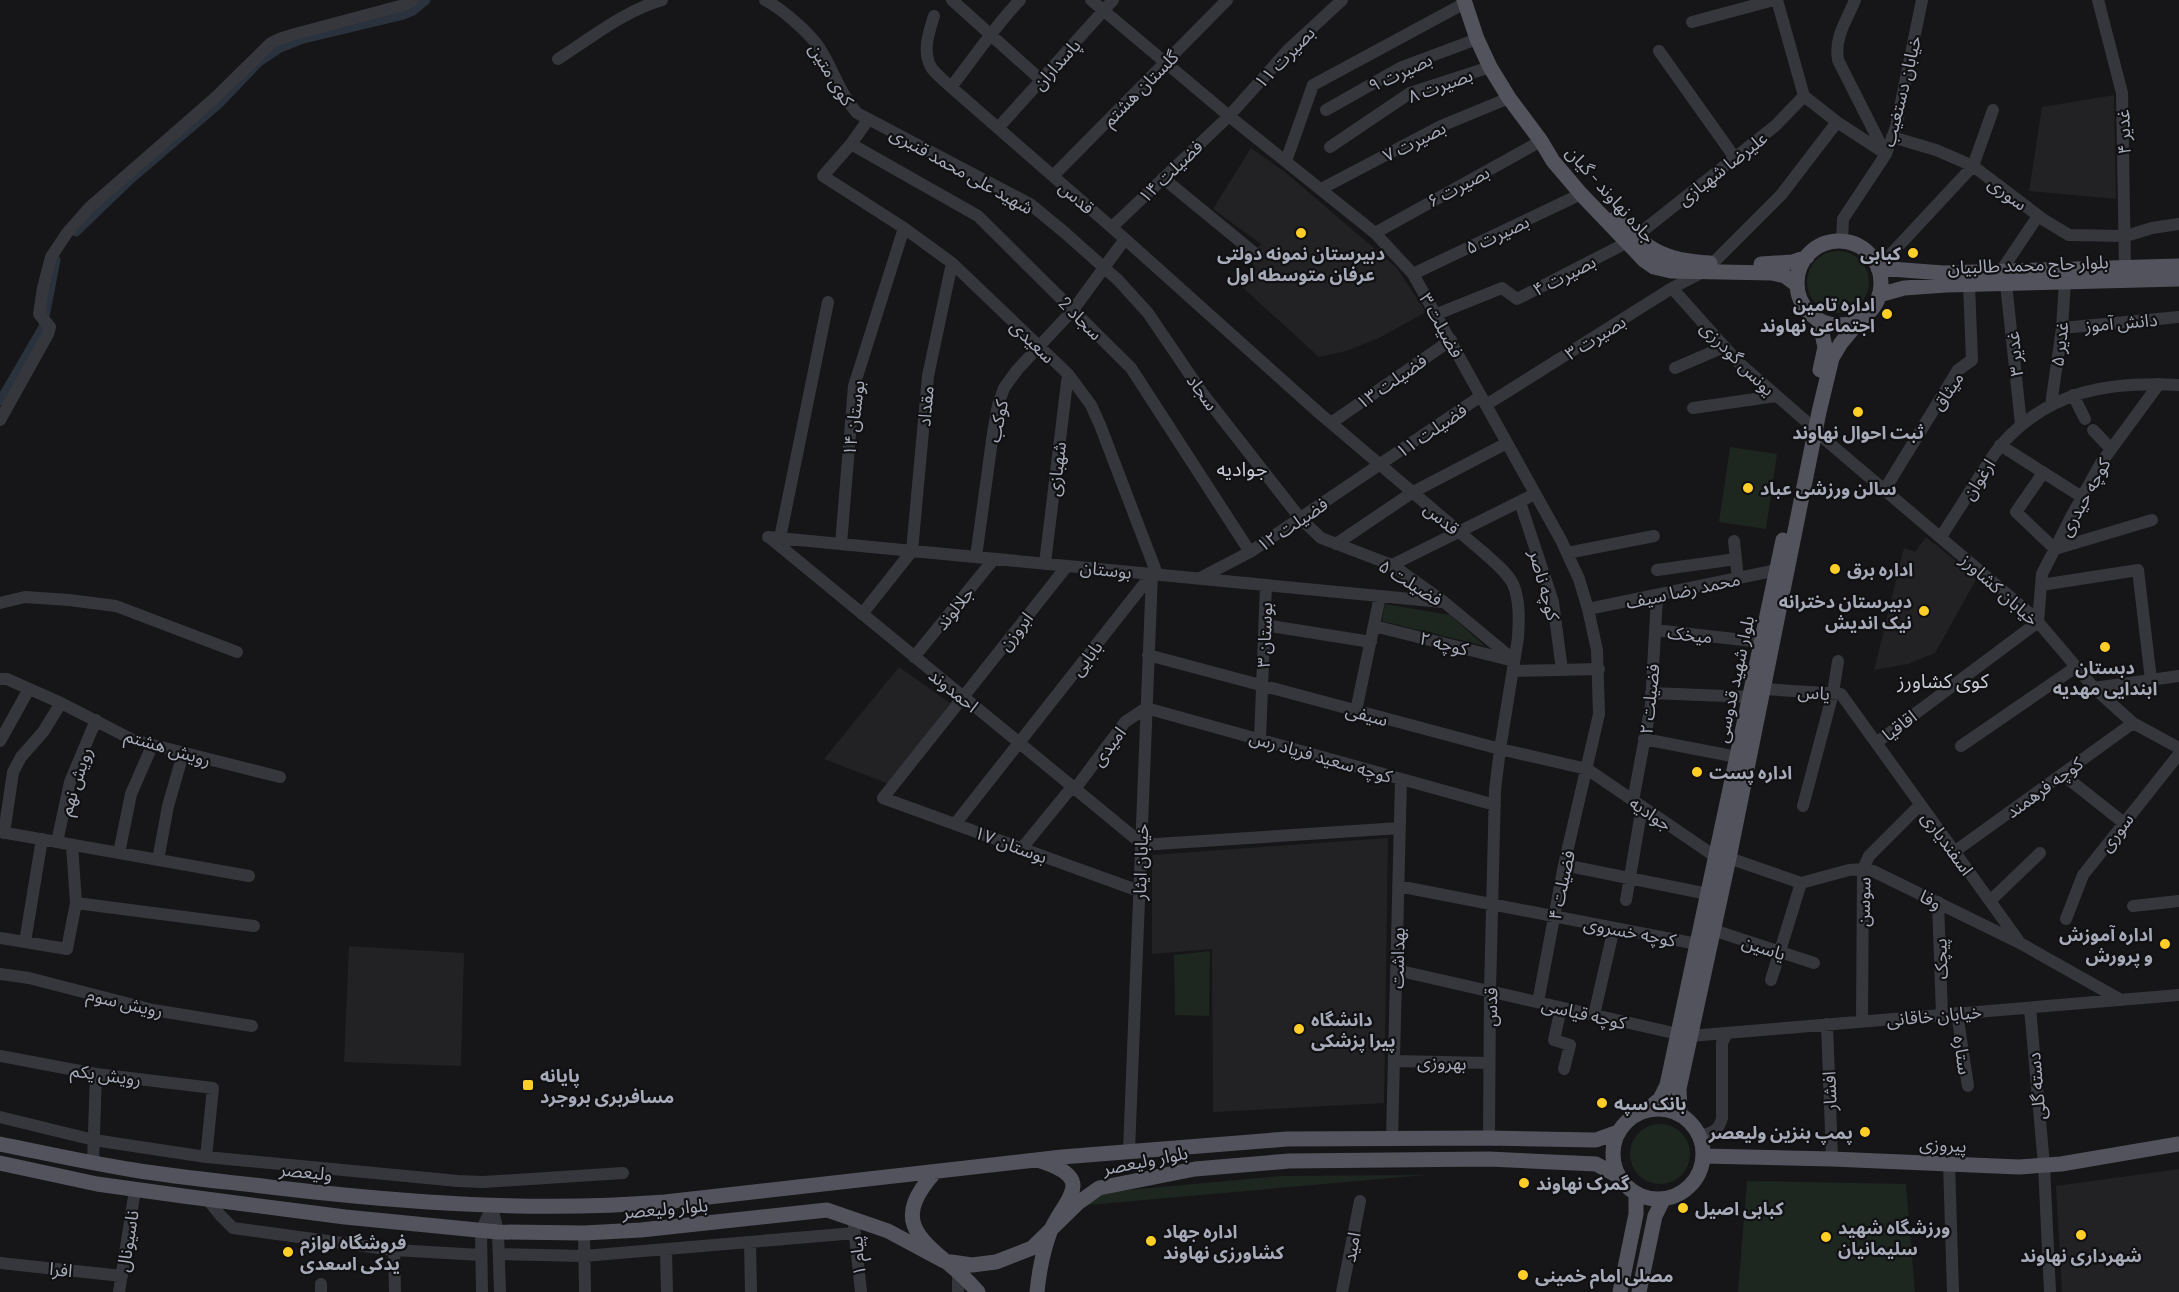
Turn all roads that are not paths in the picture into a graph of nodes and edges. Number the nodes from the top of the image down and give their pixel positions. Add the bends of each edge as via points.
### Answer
1 (413, 0) edge
2 (662, 0) edge
3 (765, 0) edge
4 (952, 0) edge
5 (1020, 0) edge
6 (1091, 0) edge
7 (1113, 0) edge
8 (1227, 0) edge
9 (1342, 0) edge
10 (1775, 0) edge
11 (1855, 0) edge
12 (1922, 0) edge
13 (2098, 0) edge
14 (1465, 2) edge
15 (1103, 10) junction
16 (934, 16) dead end
17 (1692, 22) dead end
18 (991, 35) junction
19 (1477, 39) junction
20 (1659, 51) dead end
21 (558, 59) dead end
22 (1166, 63) junction
23 (1490, 67) junction
24 (1041, 80) junction
25 (951, 87) junction
26 (1804, 96) junction
27 (1509, 98) junction
28 (1326, 110) dead end
29 (1994, 110) dead end
30 (1229, 116) junction
31 (871, 121) junction
32 (1837, 122) junction
33 (998, 128) junction
34 (1892, 137) junction
35 (1541, 141) junction
36 (851, 144) junction
37 (1330, 147) dead end
38 (1886, 154) junction
39 (1735, 158) junction
40 (1286, 161) junction
41 (1973, 166) junction
42 (1053, 176) junction
43 (1163, 178) junction
44 (1322, 189) junction
45 (1581, 194) junction
46 (2038, 216) junction
47 (2179, 224) edge
48 (1112, 227) junction
49 (904, 228) junction
50 (1375, 233) junction
51 (2126, 236) junction
52 (1125, 239) junction
53 (1631, 240) junction
54 (1842, 241) junction
55 (1258, 256) dead end
56 (1807, 257) junction
57 (952, 263) junction
58 (1104, 268) junction
59 (1708, 268) junction
60 (1878, 268) junction
61 (2125, 268) junction
62 (1413, 274) junction
63 (2179, 276) edge
64 (2004, 277) junction
65 (2065, 282) junction
66 (1797, 285) junction
67 (1969, 285) junction
68 (1672, 288) junction
69 (1879, 295) junction
70 (2179, 295) edge
71 (828, 302) dead end
72 (1073, 310) junction
73 (1437, 314) junction
74 (2179, 317) edge
75 (1860, 319) junction
76 (1819, 320) junction
77 (2062, 328) junction
78 (1451, 340) junction
79 (1038, 346) junction
80 (1724, 347) junction
81 (1675, 368) dead end
82 (1068, 374) junction
83 (2159, 384) junction
84 (2179, 385) edge
85 (2073, 394) junction
86 (1776, 396) junction
87 (1484, 401) junction
88 (2051, 405) junction
89 (1693, 408) dead end
90 (2085, 419) dead end
91 (0, 420) edge
92 (1330, 423) junction
93 (2020, 424) junction
94 (1812, 427) junction
95 (2093, 430) dead end
96 (1507, 443) junction
97 (2000, 445) junction
98 (2111, 449) junction
99 (1381, 464) junction
100 (2043, 474) junction
101 (1885, 489) junction
102 (1413, 492) junction
103 (1535, 494) junction
104 (2082, 497) junction
105 (1520, 502) junction
106 (1300, 518) junction
107 (2151, 520) dead end
108 (1460, 532) junction
109 (1654, 536) dead end
110 (774, 537) junction
111 (1941, 537) junction
112 (1734, 541) dead end
113 (841, 544) junction
114 (1336, 544) junction
115 (2055, 549) junction
116 (912, 550) junction
117 (1250, 552) junction
118 (1568, 553) junction
119 (976, 557) junction
120 (994, 559) junction
121 (1736, 559) junction
122 (1045, 563) junction
123 (1392, 565) junction
124 (1067, 566) junction
125 (1657, 570) dead end
126 (1777, 570) junction
127 (1155, 574) junction
128 (1199, 578) junction
129 (1738, 579) junction
130 (1266, 585) junction
131 (2042, 585) junction
132 (1380, 596) junction
133 (1657, 596) junction
134 (1444, 602) junction
135 (0, 603) edge
136 (1588, 609) junction
137 (862, 614) junction
138 (2038, 622) junction
139 (1265, 625) junction
140 (1374, 626) junction
141 (1655, 630) junction
142 (1371, 642) junction
143 (1761, 642) junction
144 (237, 652) dead end
145 (1148, 655) junction
146 (914, 657) junction
147 (1838, 661) dead end
148 (1513, 666) junction
149 (2076, 667) junction
150 (1599, 669) junction
151 (1562, 670) junction
152 (2179, 676) edge
153 (0, 679) edge
154 (2151, 680) junction
155 (1263, 685) junction
156 (2094, 688) junction
157 (29, 689) junction
158 (1764, 689) junction
159 (1652, 693) junction
160 (1833, 693) junction
161 (963, 697) junction
162 (1750, 697) junction
163 (61, 703) junction
164 (1146, 708) junction
165 (1356, 711) junction
166 (96, 720) junction
167 (2133, 723) junction
168 (1260, 739) junction
169 (1644, 739) junction
170 (0, 741) edge
171 (1019, 743) junction
172 (1876, 743) junction
173 (152, 746) junction
174 (1961, 746) dead end
175 (2179, 748) edge
176 (1500, 749) junction
177 (183, 754) junction
178 (2179, 754) edge
179 (1737, 757) junction
180 (1587, 769) junction
181 (2062, 774) junction
182 (280, 777) dead end
183 (1401, 779) junction
184 (1074, 788) junction
185 (883, 798) joint
186 (1637, 804) junction
187 (1495, 805) junction
188 (1920, 805) junction
189 (1803, 806) dead end
190 (2124, 823) junction
191 (955, 824) junction
192 (1400, 828) junction
193 (2, 832) edge
194 (42, 839) junction
195 (57, 842) junction
196 (1141, 844) junction
197 (72, 845) junction
198 (1022, 848) junction
199 (1954, 852) junction
200 (119, 853) junction
201 (2040, 853) dead end
202 (1722, 857) junction
203 (158, 860) junction
204 (1564, 865) junction
205 (1863, 869) junction
206 (249, 876) dead end
207 (1631, 878) junction
208 (1801, 883) junction
209 (1398, 886) junction
210 (1139, 891) junction
211 (1708, 894) junction
212 (1626, 900) dead end
213 (1990, 901) junction
214 (2179, 901) edge
215 (1938, 902) junction
216 (76, 903) junction
217 (1492, 905) junction
218 (2133, 906) dead end
219 (1554, 917) junction
220 (2066, 919) dead end
221 (254, 926) dead end
222 (1614, 928) junction
223 (1713, 930) junction
224 (0, 938) edge
225 (25, 942) junction
226 (2020, 943) junction
227 (1697, 944) junction
228 (1780, 952) junction
229 (1814, 963) dead end
230 (1396, 970) junction
231 (0, 974) edge
232 (1771, 980) dead end
233 (1490, 991) junction
234 (2179, 995) edge
235 (2121, 1000) junction
236 (1538, 1002) junction
237 (1561, 1008) junction
238 (2030, 1008) junction
239 (1957, 1013) junction
240 (1594, 1015) junction
241 (1942, 1015) junction
242 (1862, 1021) junction
243 (1827, 1024) junction
244 (252, 1026) dead end
245 (1726, 1033) junction
246 (1684, 1035) junction
247 (0, 1056) edge
248 (1394, 1061) junction
249 (1489, 1063) junction
250 (1564, 1069) dead end
251 (96, 1074) junction
252 (1966, 1074) dead end
253 (1647, 1110) junction
254 (1680, 1114) junction
255 (0, 1116) edge
256 (1618, 1132) junction
257 (1700, 1136) junction
258 (1392, 1138) junction
259 (1489, 1138) junction
260 (1287, 1139) junction
261 (94, 1140) junction
262 (0, 1144) edge
263 (2179, 1144) edge
264 (1129, 1151) junction
265 (1703, 1156) junction
266 (206, 1157) junction
267 (220, 1159) junction
268 (1832, 1159) junction
269 (1036, 1160) junction
270 (1289, 1161) junction
271 (0, 1163) edge
272 (93, 1163) junction
273 (1949, 1163) junction
274 (2044, 1165) junction
275 (935, 1172) junction
276 (623, 1173) dead end
277 (1618, 1176) junction
278 (217, 1181) junction
279 (135, 1190) junction
280 (1636, 1195) junction
281 (208, 1200) junction
282 (1663, 1200) junction
283 (1360, 1201) dead end
284 (610, 1206) joint
285 (492, 1207) junction
286 (854, 1227) junction
287 (1050, 1231) junction
288 (584, 1233) junction
289 (750, 1243) junction
290 (481, 1244) junction
291 (499, 1244) junction
292 (394, 1250) junction
293 (666, 1251) junction
294 (584, 1256) junction
295 (944, 1261) junction
296 (0, 1263) edge
297 (958, 1272) junction
298 (122, 1276) junction
299 (119, 1292) edge
300 (395, 1292) edge
301 (482, 1292) edge
302 (500, 1292) edge
303 (585, 1292) edge
304 (667, 1292) edge
305 (751, 1292) edge
306 (861, 1292) edge
307 (958, 1292) edge
308 (978, 1292) edge
309 (1038, 1292) edge
310 (1341, 1292) edge
311 (1620, 1292) edge
312 (1639, 1292) edge
313 (1953, 1292) edge
314 (2050, 1292) edge

1 - 91 street via 271,43 209,104 90,207 51,257 39,315 50,327 48,334
2 - 21 street via 611,24
3 - 31 street, کوی متین via 820,48 845,100
4 - 18 street
5 - 18 street
6 - 15 street, فضیلت ۳
7 - 15 street, پاسداران
8 - 22 street, گلستان هشتم
9 - 30 street, بصیرت ۱۱ via 1288,50
10 - 17 street
10 - 26 street
11 - 38 street via 1838,36 1838,60
12 - 34 street, خیابان دستغیب
13 - 51 street, غدیر ۴ via 2122,93
14 - 19 main road, جاده نهاوند - گیان
14 - 40 street via 1313,85
15 - 22 street, فضیلت ۳
15 - 24 street, پاسداران
16 - 25 street, قدس via 927,39 928,57 931,68
18 - 24 street
18 - 25 street
19 - 23 main road, جاده نهاوند - گیان
19 - 28 street, بصیرت ۹ via 1402,67
20 - 39 street
22 - 30 street, فضیلت ۳
22 - 42 street, گلستان هشتم
23 - 27 main road, جاده نهاوند - گیان
23 - 37 street, بصیرت ۸ via 1410,93
24 - 33 street, پاسداران
25 - 33 street, قدس
26 - 32 street
26 - 39 street, علیرضا شهبازی
27 - 35 main road, جاده نهاوند - گیان
27 - 44 street, بصیرت ۷ via 1441,126
29 - 41 street
30 - 40 street, فضیلت ۳
30 - 43 street, فضیلت ۱۴
31 - 36 street
31 - 58 street, شهید علی محمد قنبری via 1030,204
32 - 38 street
32 - 59 street, بصیرت ۳ via 1781,195
33 - 42 street, قدس
34 - 38 street, خیابان دستغیب
34 - 41 street, سوری
35 - 45 main road, جاده نهاوند - گیان
35 - 50 street, بصیرت ۶
35 - 53 main road, جاده نهاوند - گیان
36 - 49 street, سعیدی via 823,176
36 - 72 street, سجاد 2 via 978,216
38 - 54 street, خیابان دستغیب via 1843,219
39 - 53 street, علیرضا شهبازی
40 - 44 street, فضیلت ۳
41 - 46 street, سوری
41 - 60 street
42 - 48 street, قدس
43 - 48 street, فضیلت ۱۴
43 - 55 street
44 - 50 street, فضیلت ۳
45 - 53 main road, جاده نهاوند - گیان
45 - 62 street, بصیرت ۵
46 - 51 street, سوری via 2069,235
46 - 64 street
47 - 51 street, سوری
48 - 52 street, قدس
49 - 57 street, سعیدی
49 - 113 street, بوستان ۱۴ via 854,386
50 - 62 street, فضیلت ۳
51 - 61 street, غدیر ۴
52 - 58 street, کوکب
52 - 92 street, قدس
53 - 59 main road, جاده نهاوند - گیان via 1654,267 1671,271
53 - 73 street, بصیرت ۴ via 1517,299 1502,288
54 - 56 main road via 1821,245
54 - 60 main road via 1864,249
56 - 59 main road, جاده نهاوند - گیان via 1782,263
56 - 66 main road via 1799,270
57 - 79 street, سعیدی
57 - 116 street, مقداد via 928,376
58 - 72 street, کوکب
58 - 106 street, سجاد via 1148,313 1203,394
59 - 66 main road, جاده نهاوند - گیان via 1779,274
59 - 68 street, بصیرت ۳
60 - 64 main road, بلوار حاج محمد طالبیان
60 - 69 main road
61 - 63 main road, بلوار حاج محمد طالبیان
61 - 64 main road, بلوار حاج محمد طالبیان
62 - 73 street, فضیلت ۳
63 - 65 main road, بلوار حاج محمد طالبیان
63 - 70 main road
64 - 65 main road, بلوار حاج محمد طالبیان
64 - 67 main road, بلوار حاج محمد طالبیان
64 - 93 street, غدیر ۳
65 - 77 street, غدیر ۵
66 - 76 main road via 1802,304
67 - 69 main road, بلوار حاج محمد طالبیان via 1904,288
67 - 101 street, میثاق via 1972,360 1958,370
68 - 80 street, یونس گودرزی
68 - 87 street, بصیرت ۳
69 - 75 main road via 1869,313
71 - 110 street
72 - 79 street, کوکب
72 - 117 street, سجاد 2 via 1131,368
73 - 78 street, فضیلت ۳
74 - 77 street, دانش آموز
75 - 76 main road via 1833,325
75 - 94 main road, بلوار شهید قدوسی via 1832,358
76 - 94 main road, بلوار شهید قدوسی via 1825,347
77 - 88 street, غدیر ۵
78 - 87 street, فضیلت ۳
78 - 92 street, فضیلت ۱۳
79 - 82 street, سعیدی
79 - 119 street, کوکب via 1004,387 998,405
80 - 81 street
80 - 86 street, یونس گودرزی
82 - 122 street, شهبازی
82 - 127 street, سعیدی via 1091,405 1100,425
83 - 84 street, ارغوان
83 - 85 street, ارغوان via 2111,386
83 - 98 street, کوچه حیدری
85 - 88 street, ارغوان
85 - 90 street
86 - 89 street
86 - 94 street, یونس گودرزی
87 - 96 street, فضیلت ۳
87 - 99 street, فضیلت ۱۱
88 - 93 street, ارغوان
92 - 99 street, قدس
93 - 97 street, ارغوان
94 - 101 street, خیابان کشاورز
94 - 126 main road, بلوار شهید قدوسی
94 - 158 main road, بلوار شهید قدوسی
95 - 98 street
96 - 102 street
96 - 103 street, فضیلت ۳
97 - 100 street
97 - 111 street, ارغوان
98 - 104 street, کوچه حیدری
99 - 102 street, قدس
99 - 106 street, فضیلت ۱۲
100 - 104 street
100 - 115 street via 2016,513
101 - 111 street, خیابان کشاورز
102 - 108 street, قدس
102 - 114 street
103 - 105 street
103 - 118 street, فضیلت ۳
104 - 115 street, کوچه حیدری
105 - 108 street
105 - 151 street, کوچه ناصر via 1553,602
106 - 114 street, فضیلت ۵ via 1321,538
106 - 117 street, فضیلت ۱۲
107 - 115 street
108 - 123 street
108 - 148 street, قدس via 1513,584 1519,622
109 - 118 street
110 - 113 street, بوستان
110 - 137 street, احمدوند
111 - 138 street, خیابان کشاورز
112 - 121 street
113 - 116 street, بوستان
114 - 123 street, فضیلت ۵
115 - 131 street, کوچه حیدری via 2042,574
116 - 119 street, بوستان
116 - 137 street
117 - 128 street, فضیلت ۱۲
118 - 136 street, فضیلت ۳
119 - 120 street, بوستان
120 - 122 street, بوستان
120 - 146 street, جلالوند
121 - 125 street
121 - 129 street
122 - 124 street, بوستان
123 - 134 street, فضیلت ۵
124 - 127 street, بوستان
124 - 161 street, ابروزن
126 - 129 street, محمد رضا سیف
126 - 143 main road, بلوار شهید قدوسی
127 - 128 street, بوستان
127 - 145 street, خیابان ایثار
127 - 171 street, بابایی
128 - 130 street, بوستان
129 - 133 street, محمد رضا سیف
130 - 132 street, بوستان
130 - 139 street, بوستان ۳
131 - 138 street, کوچه حیدری
131 - 154 street via 2138,570
132 - 134 street, بوستان
132 - 140 street
133 - 136 street, محمد رضا سیف
133 - 141 street, فضیلت ۲
134 - 148 street, فضیلت ۵
135 - 144 street via 25,597 116,606
136 - 150 street, فضیلت ۳
137 - 146 street, احمدوند
138 - 149 street, خیابان کشاورز
138 - 172 street, اقاقیا
139 - 142 street
139 - 155 street, بوستان ۳
140 - 142 street
140 - 148 street, کوچه ۲
141 - 143 street, میخک
141 - 159 street, فضیلت ۲
142 - 165 street
143 - 162 main road, بلوار شهید قدوسی
145 - 155 street, سیفی
145 - 164 street, خیابان ایثار
146 - 161 street, احمدوند
147 - 160 street
148 - 151 street, کوچه ۲
148 - 176 street, قدس
149 - 156 street, خیابان کشاورز
149 - 174 street
150 - 151 street, کوچه ۲
150 - 180 street, فضیلت ۳ via 1599,714
152 - 154 street
153 - 157 street, رویش هشتم
154 - 156 street
155 - 165 street, سیفی
155 - 168 street, بوستان ۳
156 - 167 street, خیابان کشاورز
157 - 163 street, رویش هشتم
157 - 170 street
158 - 160 street, یاس
158 - 202 main road, بلوار شهید قدوسی
159 - 162 street
159 - 169 street, فضیلت ۲
160 - 172 street, یاس via 1841,694
160 - 189 street
161 - 171 street, احمدوند
161 - 185 street, ابروزن
162 - 179 main road, بلوار شهید قدوسی
163 - 166 street, رویش هشتم
163 - 193 street via 13,772
164 - 168 street, کوچه سعید فریاد رس
164 - 184 street, امیدی via 1125,722
164 - 196 street, خیابان ایثار
165 - 176 street, سیفی
166 - 173 street, رویش هشتم
166 - 195 street, رویش نهم via 70,783
167 - 175 street, خیابان کشاورز
167 - 181 street, کوچه فرهمند
168 - 183 street, کوچه سعید فریاد رس
169 - 179 street
169 - 186 street, فضیلت ۲
171 - 184 street, احمدوند
171 - 191 street, بابایی
172 - 188 street, اسفندیاری
173 - 177 street, رویش هشتم
173 - 200 street via 131,794
176 - 180 street, سیفی
176 - 187 street, قدس
177 - 182 street, رویش هشتم
177 - 203 street
178 - 190 street, سوری
179 - 202 main road, بلوار شهید قدوسی
180 - 186 street, جوادیه
180 - 204 street, فضیلت ۴
181 - 190 street
181 - 199 street, کوچه فرهمند
183 - 187 street, کوچه سعید فریاد رس
183 - 192 street, بهداشت
184 - 196 street, احمدوند
184 - 198 street, امیدی
185 - 191 street, بوستان ۱۷
186 - 202 street, جوادیه
186 - 207 street, فضیلت ۲
187 - 217 street, قدس
188 - 199 street, اسفندیاری
188 - 205 street, سوسن via 1869,856
190 - 220 street, سوری via 2083,875
191 - 198 street, بوستان ۱۷
192 - 196 street
192 - 209 street, بهداشت
193 - 194 street
194 - 195 street
194 - 225 street
195 - 197 street
196 - 210 street, خیابان ایثار
197 - 200 street
197 - 216 street
198 - 210 street, بوستان ۱۷
199 - 213 street, اسفندیاری
200 - 203 street
201 - 213 street
202 - 208 street
202 - 211 main road, بلوار شهید قدوسی
202 - 223 main road, بلوار شهید قدوسی
203 - 206 street
204 - 207 street
204 - 219 street, فضیلت ۴
205 - 208 street
205 - 215 street, وفا
205 - 242 street, سوسن
207 - 211 street
207 - 212 street, فضیلت ۲
208 - 228 street
209 - 217 street, کوچه خسروی
209 - 230 street, بهداشت
210 - 264 street, خیابان ایثار
211 - 227 main road, بلوار شهید قدوسی
213 - 226 street, اسفندیاری
214 - 218 street
215 - 226 street, وفا
215 - 241 street, پیچک
216 - 221 street
216 - 225 street via 67,948
217 - 219 street, کوچه خسروی
217 - 233 street, قدس
219 - 222 street, کوچه خسروی
219 - 236 street, فضیلت ۴
222 - 227 street, کوچه خسروی
222 - 240 street
223 - 228 street, یاسین
223 - 246 main road, بلوار شهید قدوسی
224 - 225 street
226 - 235 street, وفا
227 - 246 main road, بلوار شهید قدوسی
228 - 229 street, یاسین
228 - 232 street
230 - 233 street, کوچه قیاسی
230 - 248 street, بهداشت
231 - 244 street, رویش سوم via 153,1010
233 - 236 street, کوچه قیاسی
233 - 249 street, قدس
234 - 235 street, خیابان خاقانی
235 - 238 street, خیابان خاقانی
236 - 237 street, کوچه قیاسی
237 - 240 street, کوچه قیاسی
237 - 250 street via 1554,1040 1570,1045
238 - 239 street, خیابان خاقانی
238 - 274 street, دسته گلی
239 - 241 street, خیابان خاقانی
239 - 252 street, ستاره via 1968,1086
240 - 246 street, کوچه قیاسی
241 - 242 street, خیابان خاقانی
242 - 243 street, خیابان خاقانی
243 - 245 street, خیابان خاقانی
243 - 268 street, افشار
245 - 246 street, خیابان خاقانی
245 - 257 street via 1722,1043 1722,1118 1712,1133
246 - 253 main road, بلوار شهید قدوسی via 1667,1085 1660,1099
246 - 254 main road
247 - 251 street, رویش یکم
248 - 249 street, بهروزی
248 - 258 street, بهداشت
249 - 259 street, قدس
251 - 261 street
251 - 266 street, رویش یکم via 213,1088
253 - 254 main road
253 - 256 main road via 1635,1115
254 - 257 main road
255 - 261 street
256 - 259 main road, بلوار ولیعصر via 1596,1140
256 - 277 main road via 1612,1153
257 - 265 main road
258 - 259 main road, بلوار ولیعصر
258 - 260 main road, بلوار ولیعصر
260 - 264 main road, بلوار ولیعصر
260 - 270 main road
261 - 266 street
261 - 272 street
262 - 272 main road, ولیعصر
263 - 274 main road, پیروزی
264 - 269 main road, بلوار ولیعصر
265 - 268 main road, پیروزی
265 - 282 main road via 1701,1169 1686,1190
266 - 267 street
267 - 276 street via 483,1182
267 - 278 street
268 - 273 main road, پیروزی
269 - 275 main road, بلوار ولیعصر
269 - 287 main road via 1065,1172 1072,1182 1067,1205
270 - 277 main road, بلوار ولیعصر via 1478,1159 1596,1164
270 - 287 main road, بلوار ولیعصر via 1195,1169 1099,1188
271 - 279 main road
272 - 278 main road, ولیعصر
273 - 274 main road, پیروزی
273 - 313 street
274 - 314 street, دسته گلی
275 - 284 main road, بلوار ولیعصر
275 - 295 main road via 921,1187 912,1220 916,1234
277 - 280 main road
278 - 285 main road, ولیعصر
279 - 281 main road
279 - 298 street, ناسیونال
280 - 282 main road
280 - 311 main road via 1636,1214
281 - 290 main road via 345,1217
281 - 292 street via 234,1228
282 - 312 main road via 1655,1216
283 - 310 street, امید
284 - 285 main road, ولیعصر
285 - 290 street
285 - 291 street
286 - 288 main road, بلوار ولیعصر via 826,1210 681,1227
286 - 289 street
286 - 295 main road, بلوار ولیعصر via 888,1231
286 - 306 street, پیام ۱
287 - 295 main road, بلوار ولیعصر via 1032,1248 996,1262 972,1265
287 - 309 main road
288 - 291 main road, بلوار ولیعصر via 535,1234
288 - 294 street
289 - 293 street
289 - 305 street
290 - 291 main road
290 - 292 street
290 - 301 street
291 - 294 street
291 - 302 street
292 - 300 street
293 - 294 street
293 - 304 street
294 - 303 street
295 - 297 main road
296 - 298 street, افرا
297 - 307 street
297 - 308 main road
298 - 299 street, ناسیونال

